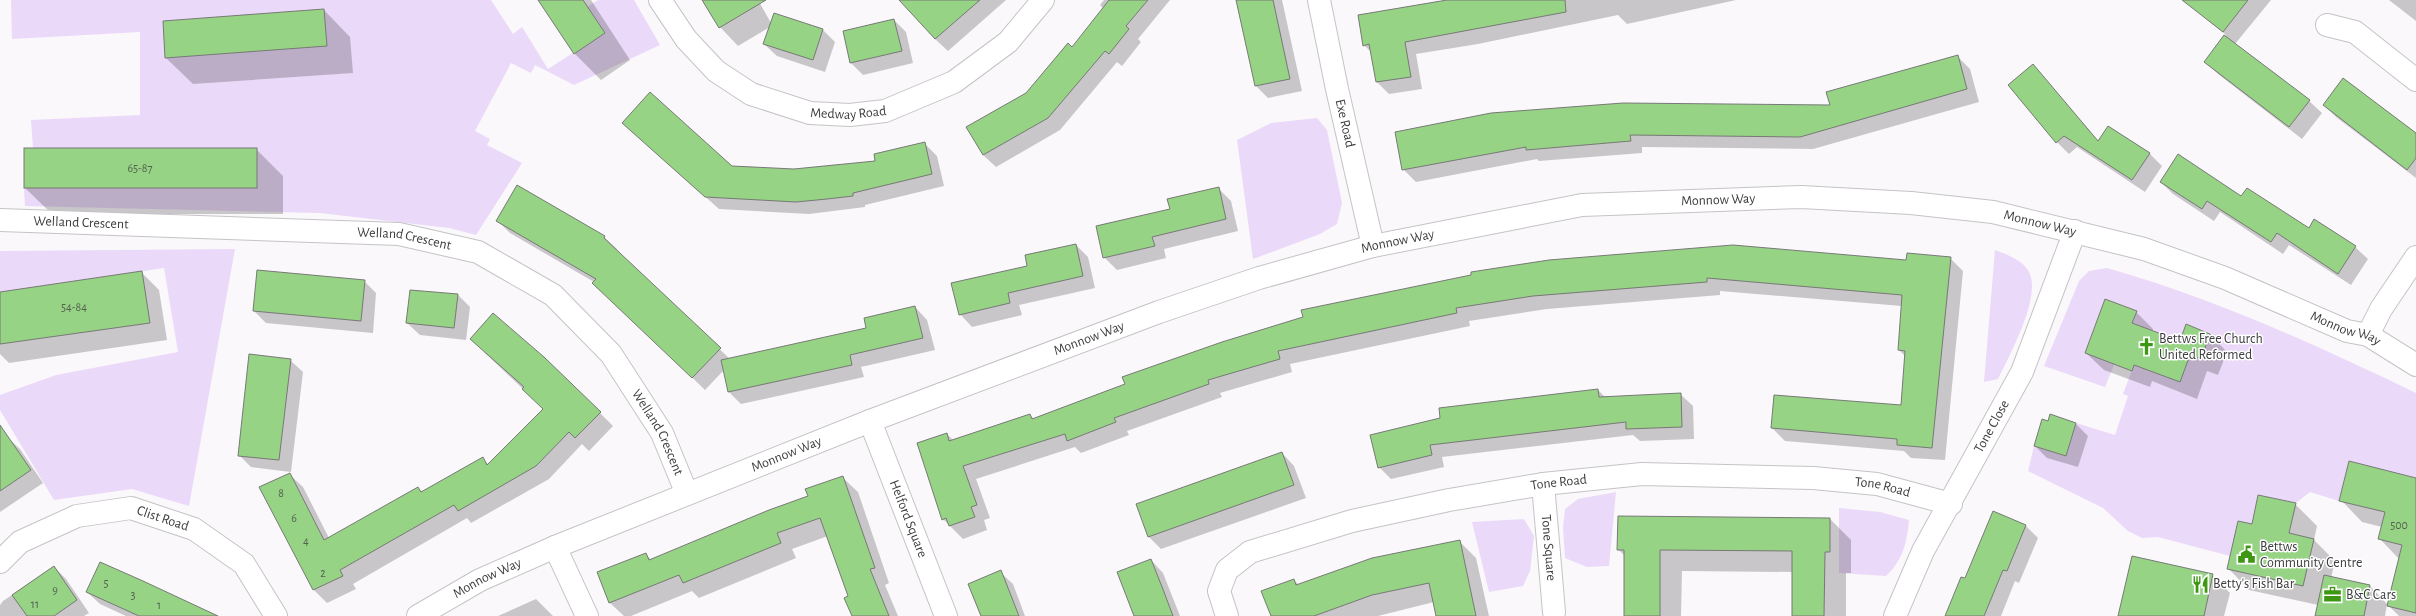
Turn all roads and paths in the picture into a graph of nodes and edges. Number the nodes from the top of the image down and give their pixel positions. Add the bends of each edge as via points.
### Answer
1 (660, 0) edge
2 (1043, 0) edge
3 (1319, 0) edge
4 (2327, 25) dead end
5 (2416, 80) edge
6 (0, 220) edge
7 (2075, 231) junction
8 (1373, 246) junction
9 (2416, 257) edge
10 (2368, 335) junction
11 (2416, 365) edge
12 (870, 421) junction
13 (1544, 484) junction
14 (687, 494) junction
15 (1951, 504) junction
16 (555, 547) junction
17 (0, 562) edge
18 (1554, 612) dead end
19 (276, 616) edge
20 (418, 616) edge
21 (587, 616) edge
22 (946, 616) edge
23 (1227, 616) edge
24 (1895, 616) edge

1 - 2 street, Medway Road via 686,39 716,71 751,94 810,113 850,115 885,111 954,82 1008,42
3 - 8 street, Exe Road
4 - 5 street via 2355,32
6 - 14 street, Welland Crescent via 399,234 478,252 553,295 611,354 662,433
7 - 8 street, Monnow Way via 1993,212 1911,203 1801,197 1582,206
7 - 10 street, Monnow Way via 2144,249 2225,278 2347,331
7 - 15 street, Tone Close via 2022,372
8 - 12 street, Monnow Way via 1259,278 1159,312
9 - 10 street via 2381,309
10 - 11 street, Monnow Way
12 - 14 street, Monnow Way
12 - 22 street, Helford Square
13 - 15 street, Tone Road via 1642,474 1814,478 1877,484
13 - 18 street, Tone Square
13 - 23 street, Tone Road via 1450,500 1352,521 1250,552 1227,570 1219,590
14 - 16 street, Monnow Way
15 - 24 street, Tone Close via 1924,551
16 - 20 street, Monnow Way via 480,580
16 - 21 street
17 - 19 street, Clist Road via 20,542 77,516 131,508 194,529 244,564

